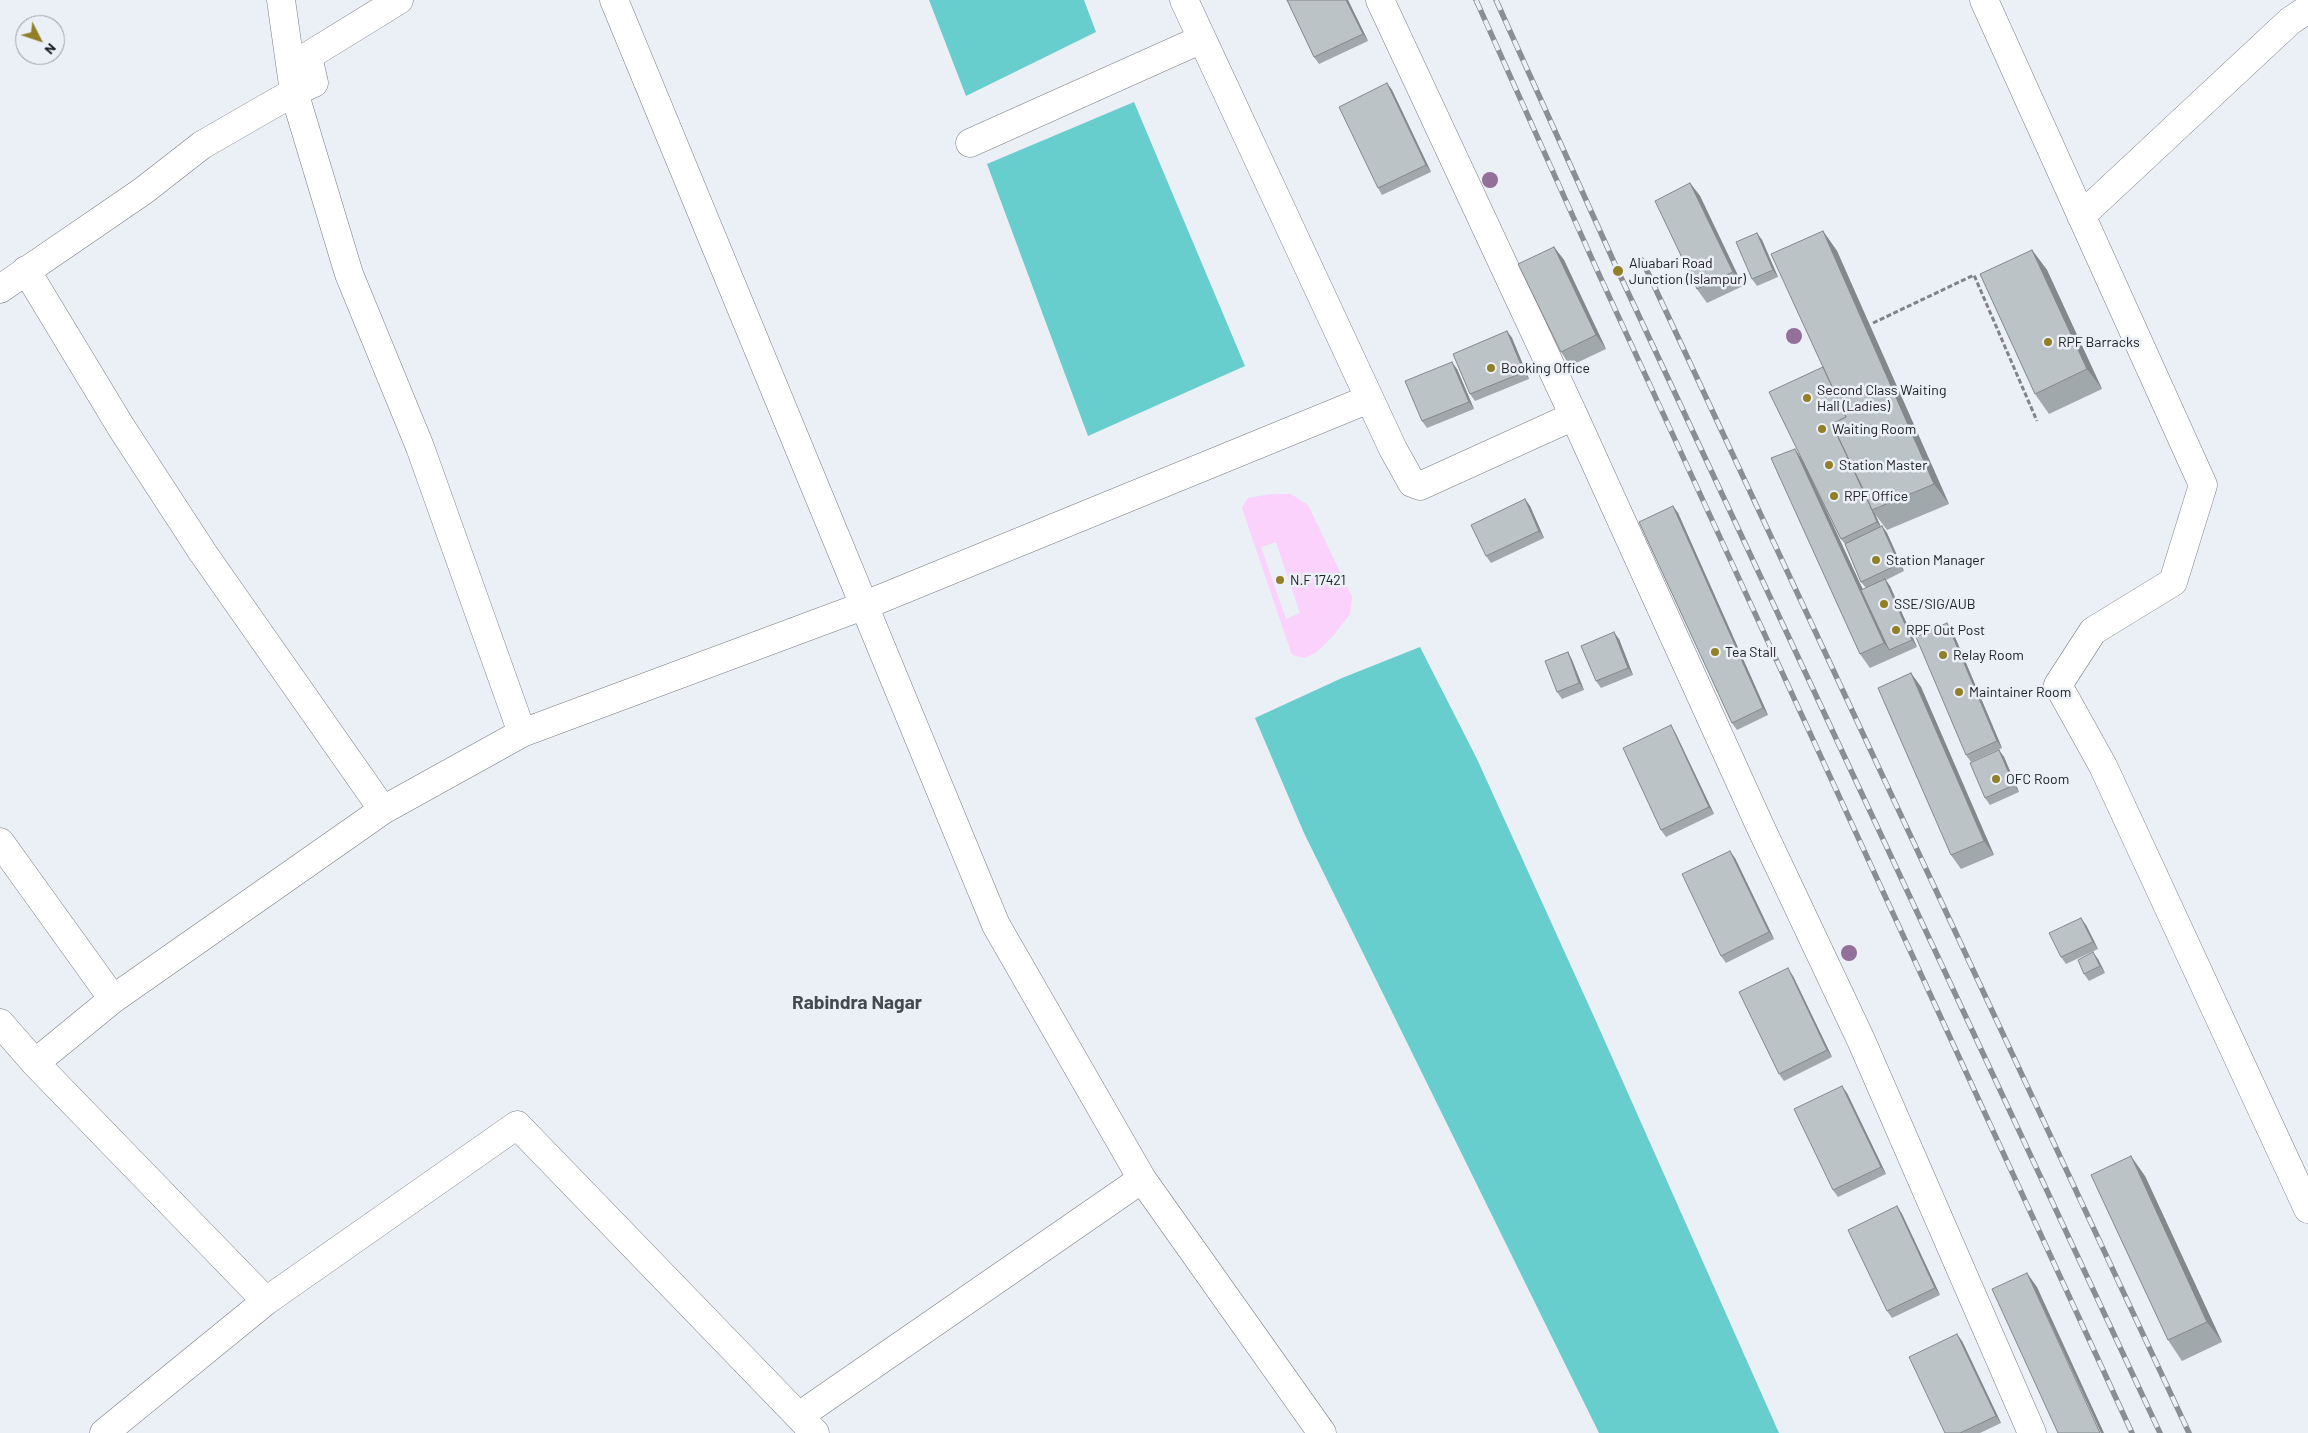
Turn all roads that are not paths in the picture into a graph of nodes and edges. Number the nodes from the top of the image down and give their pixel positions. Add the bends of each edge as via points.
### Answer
1 (281, 0) edge
2 (399, 0) edge
3 (614, 0) edge
4 (1184, 0) edge
5 (1380, 0) edge
6 (1984, 0) edge
7 (2308, 9) edge
8 (1202, 39) junction
9 (294, 92) junction
10 (970, 143) dead end
11 (2082, 216) junction
12 (26, 270) junction
13 (0, 289) edge
14 (1369, 398) junction
15 (1574, 416) junction
16 (863, 606) junction
17 (522, 734) junction
18 (383, 810) junction
19 (0, 842) edge
20 (113, 999) junction
21 (0, 1023) edge
22 (35, 1063) junction
23 (1142, 1179) junction
24 (2308, 1210) edge
25 (266, 1301) junction
26 (807, 1424) edge
27 (104, 1433) edge
28 (1322, 1433) edge
29 (2032, 1433) edge

1 - 9 street
2 - 9 street via 308,56 314,84
3 - 16 street
4 - 8 street
5 - 15 street
6 - 11 street
7 - 11 street via 2290,21
8 - 10 street
8 - 14 street
9 - 12 street via 202,145 142,191
9 - 17 street via 349,274 420,447
11 - 24 street via 2203,485 2173,582 2093,631 2058,685 2103,766
12 - 13 street
12 - 18 street via 120,427 203,553
14 - 15 street via 1408,477 1420,486
14 - 16 street
15 - 29 street via 1861,1040
16 - 17 street
16 - 23 street via 996,925
17 - 18 street
18 - 20 street
19 - 20 street
20 - 22 street
21 - 22 street
22 - 25 street
23 - 26 street
23 - 28 street
25 - 26 street via 517,1125
25 - 27 street

